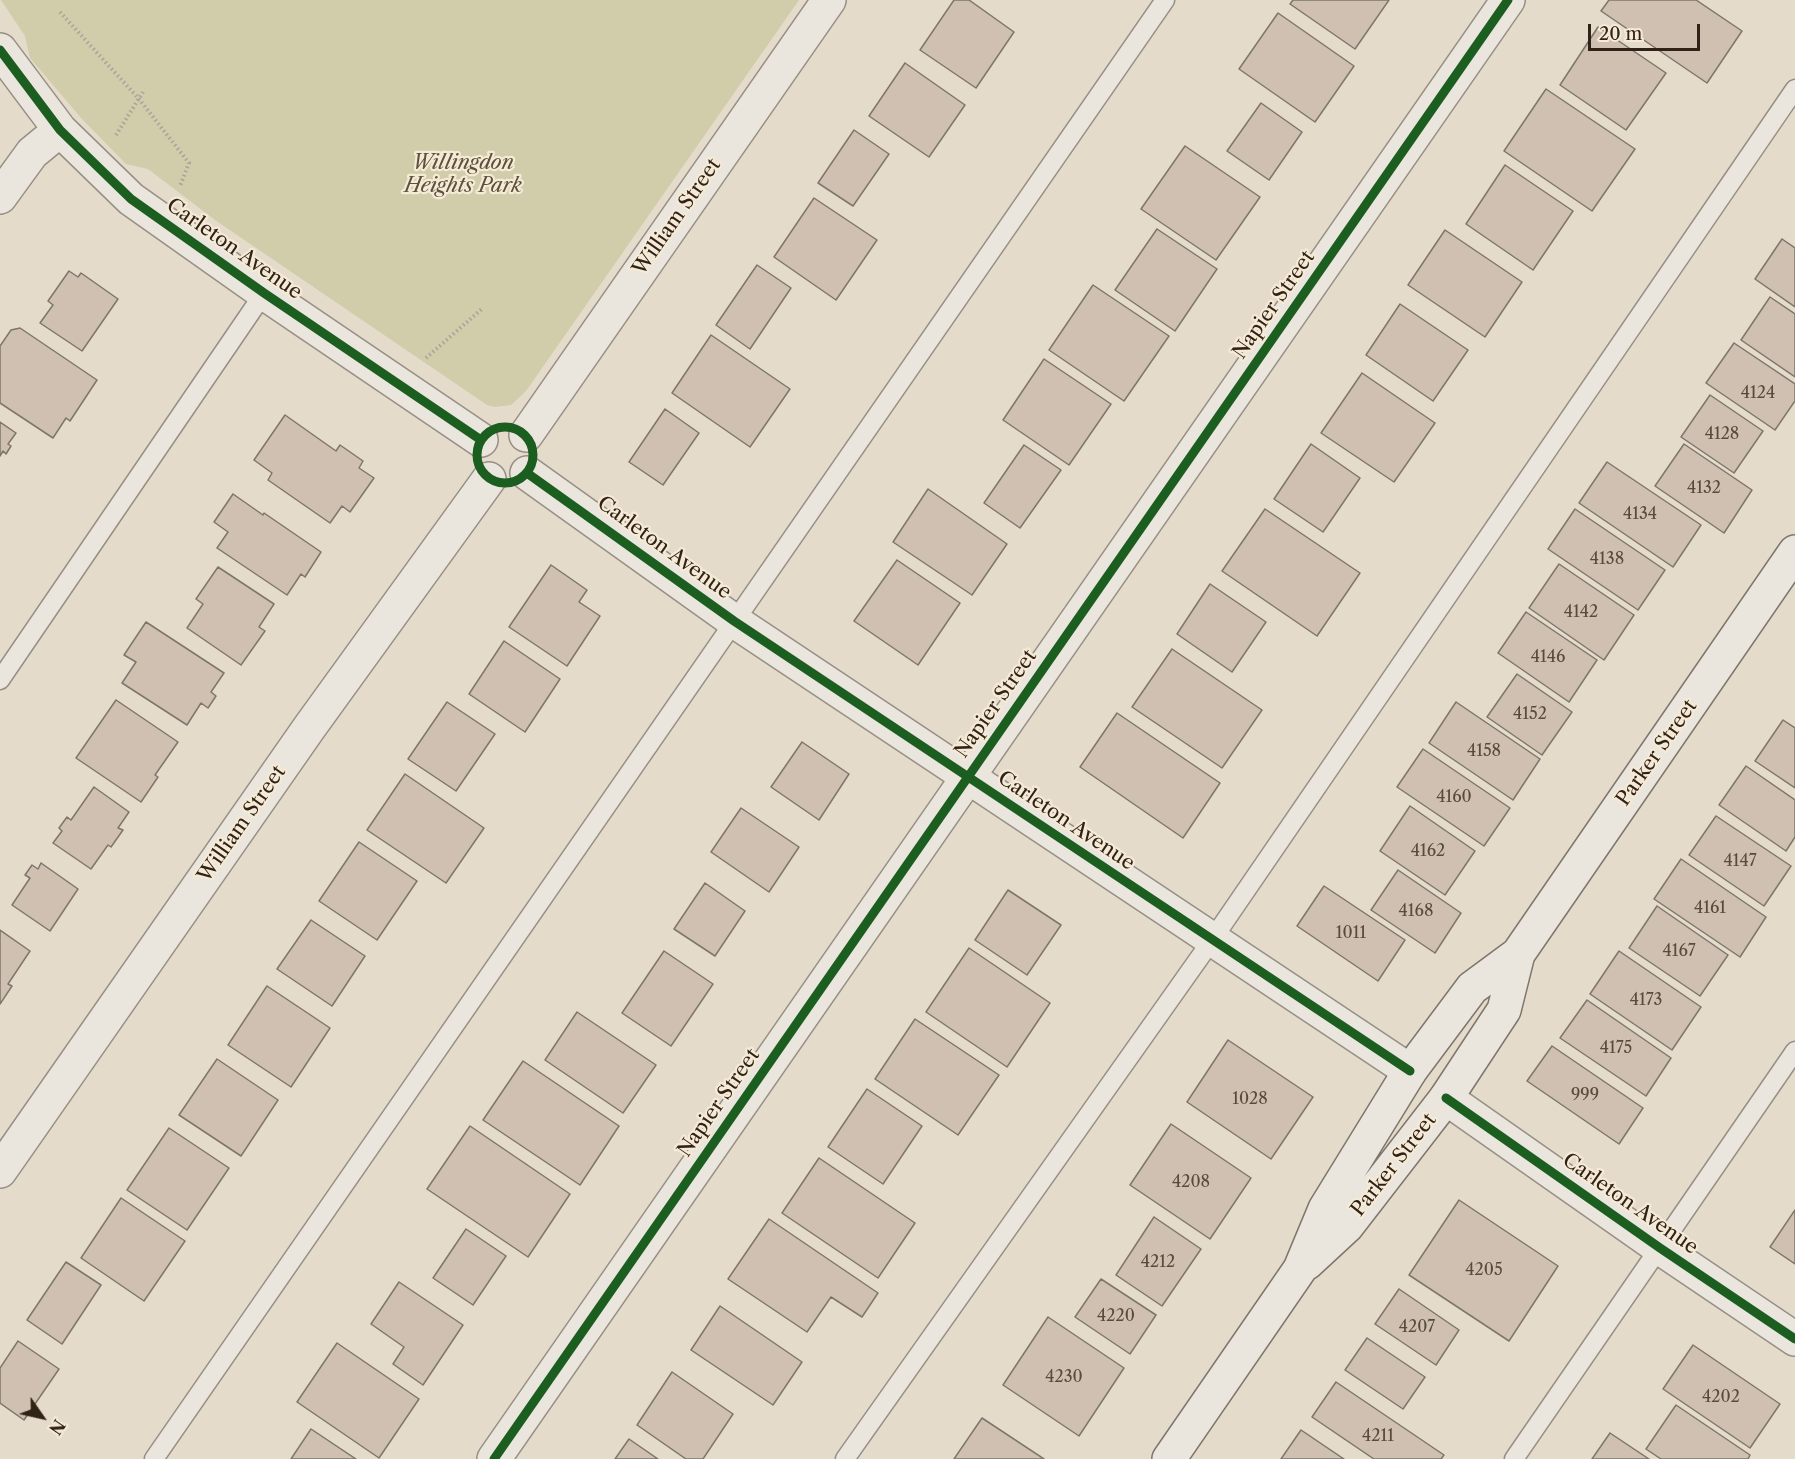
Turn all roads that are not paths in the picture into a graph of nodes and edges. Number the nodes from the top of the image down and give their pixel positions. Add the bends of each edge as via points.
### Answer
1 (829, 0) edge
2 (1165, 0) edge
3 (1509, 0) edge
4 (0, 50) edge
5 (1795, 89) edge
6 (60, 130) junction
7 (0, 197) edge
8 (264, 293) junction
9 (526, 435) junction
10 (481, 440) junction
11 (527, 473) junction
12 (489, 478) junction
13 (1795, 552) edge
14 (734, 621) junction
15 (0, 680) edge
16 (968, 777) junction
17 (1212, 940) junction
18 (1518, 954) junction
19 (1795, 1051) edge
20 (1410, 1071) junction
21 (1446, 1098) junction
22 (4, 1158) edge
23 (1660, 1248) junction
24 (1300, 1269) junction
25 (1795, 1339) edge
26 (153, 1459) edge
27 (494, 1459) edge
28 (845, 1459) edge
29 (1169, 1459) edge
30 (1514, 1459) edge

1 - 9 street, William Street
2 - 14 lane
3 - 16 street, Napier Street
4 - 6 street, Carleton Avenue
5 - 17 lane
6 - 7 street via 32,153
6 - 8 street, Carleton Avenue via 131,199
8 - 10 street, Carleton Avenue
8 - 15 lane
9 - 10 street via 502,427 486,433
9 - 11 street via 533,458
10 - 12 street via 476,457 482,473
11 - 12 street via 505,484
11 - 14 street, Carleton Avenue
12 - 22 street, William Street
13 - 18 street, Parker Street
14 - 16 street, Carleton Avenue
14 - 26 lane
16 - 17 street, Carleton Avenue
16 - 27 street, Napier Street
17 - 20 street, Carleton Avenue
17 - 28 lane
18 - 20 street, Parker Street via 1472,988
18 - 21 street, Parker Street via 1504,1010
19 - 23 lane
20 - 24 street, Parker Street via 1325,1209
21 - 23 street, Carleton Avenue
21 - 24 street, Parker Street via 1347,1226
23 - 25 street, Carleton Avenue
23 - 30 lane
24 - 29 street, Parker Street

